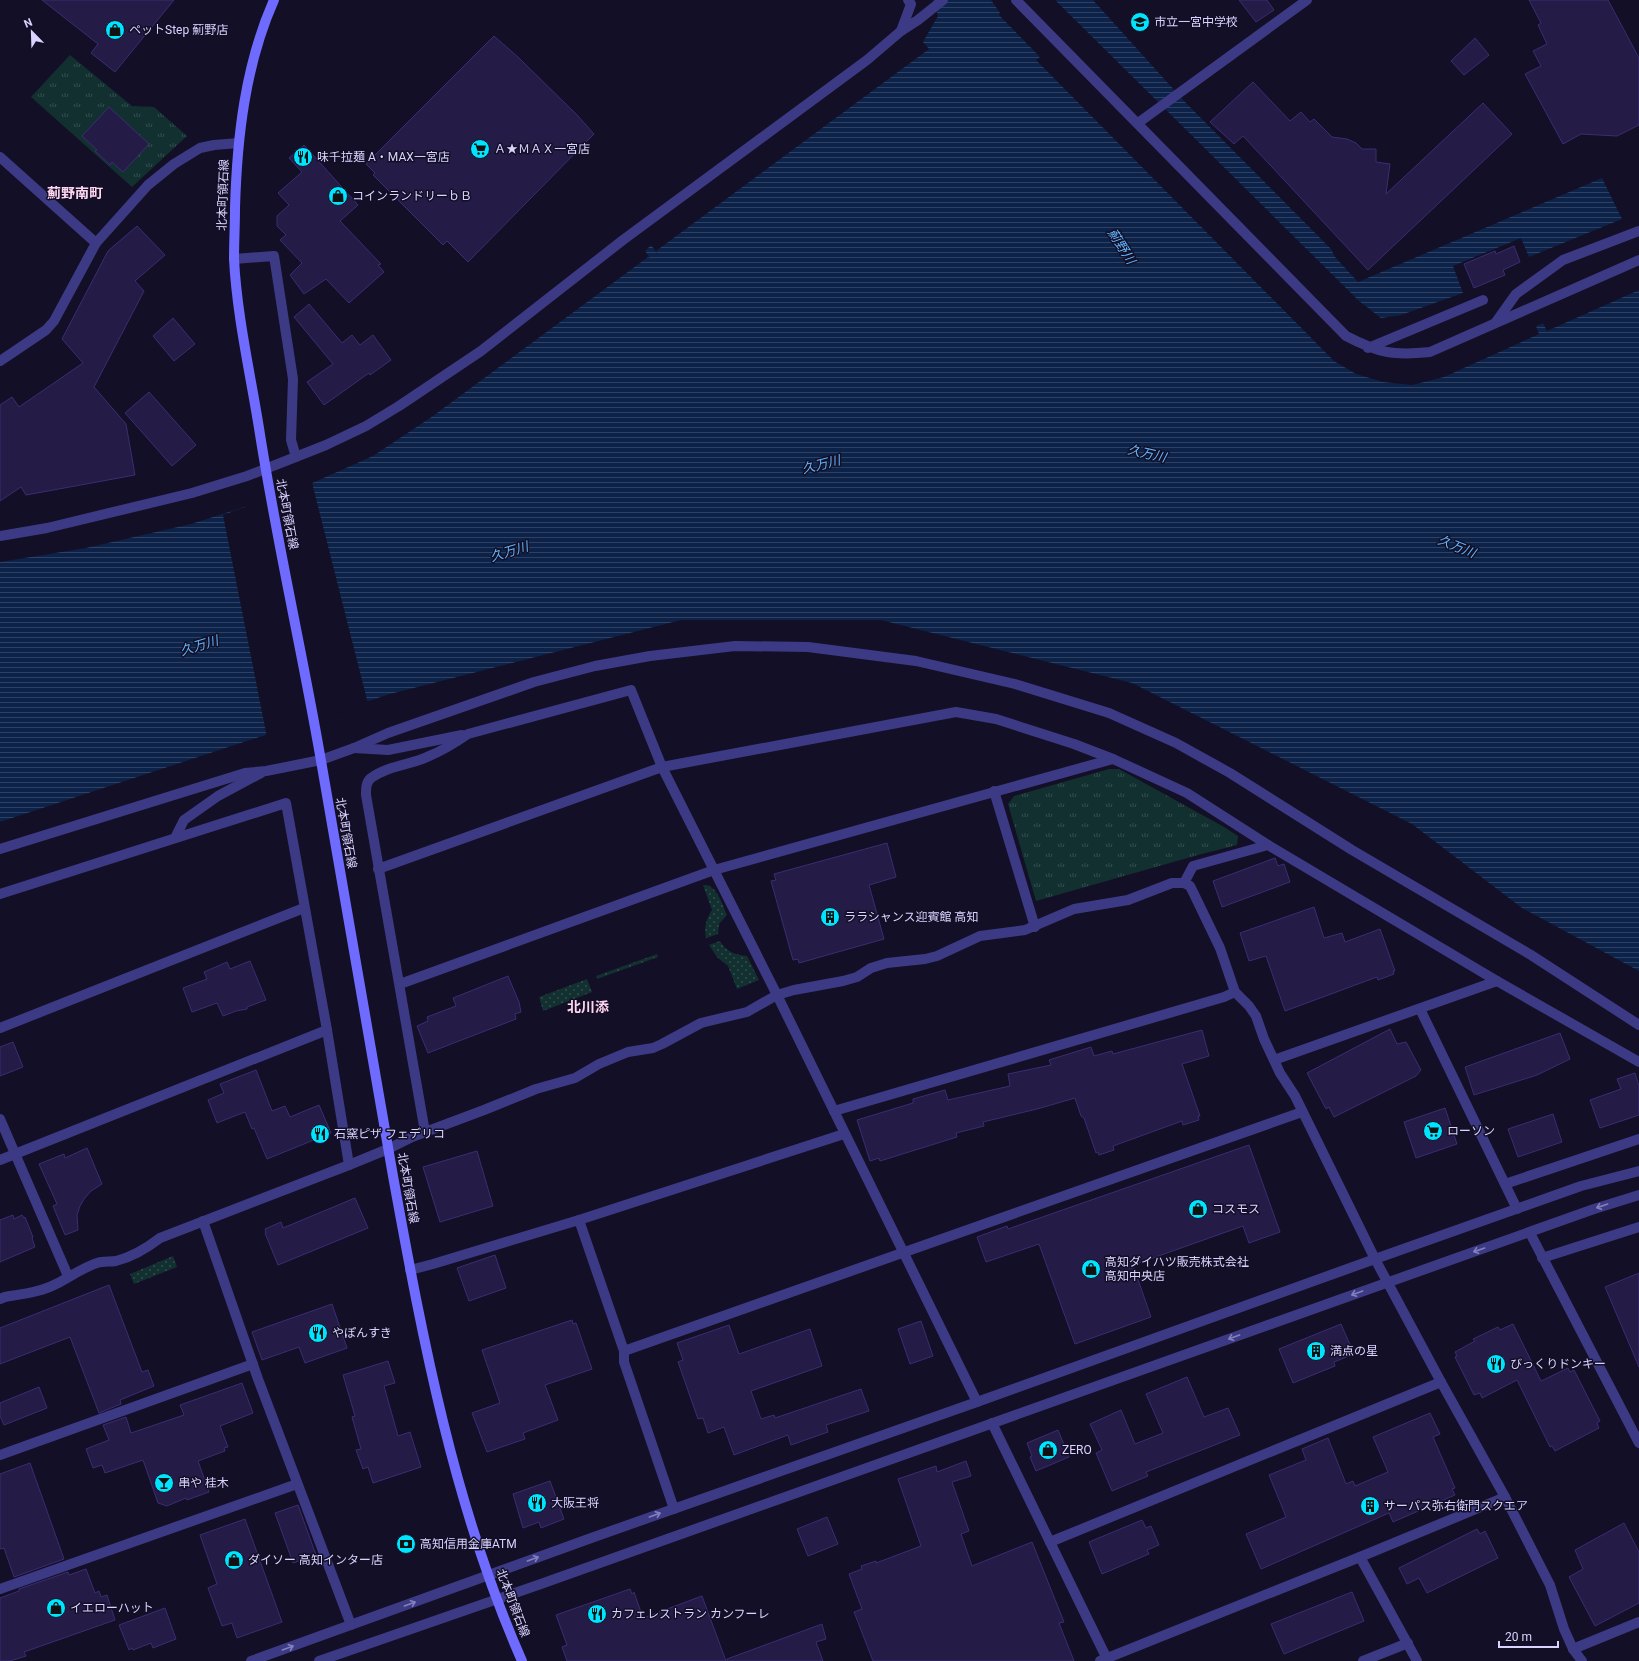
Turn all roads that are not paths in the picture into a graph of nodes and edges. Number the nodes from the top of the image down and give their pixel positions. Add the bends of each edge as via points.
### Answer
1 (274, 0) edge
2 (908, 0) edge
3 (943, 0) edge
4 (1016, 0) edge
5 (1307, 0) edge
6 (901, 31) junction
7 (1138, 123) junction
8 (239, 143) junction
9 (1, 160) edge
10 (1639, 230) edge
11 (96, 243) junction
12 (234, 259) junction
13 (1639, 260) edge
14 (1483, 300) dead end
15 (1496, 323) junction
16 (1368, 348) junction
17 (0, 361) edge
18 (296, 457) junction
19 (264, 468) junction
20 (0, 536) edge
21 (468, 734) junction
22 (354, 748) junction
23 (1113, 759) junction
24 (321, 760) junction
25 (662, 768) junction
26 (266, 771) junction
27 (994, 791) junction
28 (175, 838) junction
29 (1268, 845) junction
30 (0, 849) edge
31 (378, 869) junction
32 (714, 870) junction
33 (1184, 883) junction
34 (0, 894) edge
35 (304, 908) junction
36 (1035, 927) junction
37 (1497, 981) junction
38 (400, 984) junction
39 (1235, 992) junction
40 (777, 996) junction
41 (1420, 1009) junction
42 (1638, 1023) edge
43 (0, 1028) edge
44 (327, 1030) junction
45 (1274, 1060) junction
46 (1639, 1062) edge
47 (834, 1111) junction
48 (1302, 1112) junction
49 (0, 1119) edge
50 (425, 1132) junction
51 (844, 1134) junction
52 (1639, 1139) edge
53 (388, 1149) junction
54 (16, 1153) junction
55 (0, 1160) edge
56 (349, 1165) junction
57 (1639, 1171) edge
58 (1505, 1184) junction
59 (1639, 1195) edge
60 (1517, 1209) junction
61 (579, 1220) junction
62 (203, 1221) junction
63 (1639, 1227) edge
64 (1530, 1233) junction
65 (903, 1252) junction
66 (1542, 1258) junction
67 (1375, 1259) junction
68 (410, 1270) junction
69 (68, 1276) junction
70 (1388, 1282) junction
71 (0, 1299) edge
72 (624, 1351) junction
73 (253, 1364) junction
74 (1441, 1382) junction
75 (977, 1402) junction
76 (992, 1423) junction
77 (1639, 1443) edge
78 (0, 1455) edge
79 (298, 1484) junction
80 (1505, 1497) junction
81 (674, 1509) junction
82 (1050, 1542) junction
83 (1360, 1557) junction
84 (489, 1575) junction
85 (0, 1589) edge
86 (498, 1599) junction
87 (1639, 1622) edge
88 (351, 1625) junction
89 (1408, 1643) junction
90 (1573, 1649) junction
91 (1105, 1660) edge
92 (251, 1661) edge
93 (319, 1661) edge
94 (522, 1661) edge
95 (1363, 1661) edge
96 (1417, 1661) edge
97 (1582, 1661) edge

1 - 8 main road, 北本町領石線 via 258,44
2 - 6 street via 912,4
3 - 6 street
4 - 7 street
5 - 7 street
6 - 18 street via 867,60 623,240 551,298 450,372 366,426
7 - 16 street via 1346,336
8 - 11 street via 200,148 174,164 148,185
8 - 12 main road, 北本町領石線
9 - 11 street
10 - 15 street via 1563,260 1516,294
11 - 17 street via 54,321 46,330
12 - 18 street via 274,256 293,379 291,440
12 - 19 main road, 北本町領石線 via 243,338
13 - 15 street
14 - 16 street
15 - 16 street via 1430,352 1406,355
18 - 19 street
19 - 20 street via 192,493 47,528
19 - 24 main road, 北本町領石線
21 - 22 street via 388,750
21 - 25 street via 631,690
21 - 31 street via 449,747 379,773 370,779 366,786 366,795
22 - 24 street
22 - 42 street via 534,682 595,666 650,656 735,646 808,647 916,662 1015,684 1102,711 1176,744 1230,773
23 - 25 street via 996,719 956,712
23 - 27 street
23 - 29 street via 1188,794
24 - 26 street
24 - 53 main road, 北本町領石線
25 - 31 street
25 - 32 street
26 - 28 street via 218,796 184,820
26 - 30 street via 245,773
27 - 32 street
27 - 36 street
28 - 34 street
28 - 35 street via 286,803
29 - 33 street via 1193,866
29 - 37 street
31 - 38 street
32 - 38 street
32 - 40 street
33 - 36 street via 1172,883 1128,900 1074,909
33 - 39 street via 1194,892 1217,941
35 - 43 street
35 - 44 street
36 - 40 street via 1014,933 980,936 937,956 886,963 871,968 857,977
37 - 41 street
37 - 46 street
38 - 50 street
39 - 45 street via 1256,1016
39 - 47 street
40 - 47 street
40 - 50 street via 747,1012 702,1023 653,1048 628,1052 575,1078 536,1088
41 - 45 street
41 - 58 street
44 - 54 street
44 - 56 street
45 - 48 street
47 - 51 street
48 - 65 street
48 - 67 street
49 - 54 street
50 - 53 street
51 - 61 street
51 - 65 street
52 - 58 street
53 - 56 street
53 - 68 main road, 北本町領石線
54 - 55 street
54 - 69 street
56 - 62 street
57 - 60 street via 1581,1186
58 - 60 street
59 -> 64 street via 1600,1206
60 - 67 street
61 - 68 street
61 - 72 street
62 - 69 street via 160,1238 136,1253 117,1260 99,1262
62 - 73 street
63 - 66 street
64 - 66 street
64 -> 70 street
65 - 72 street
65 - 75 street
66 - 77 street
67 - 70 street
67 - 75 street
68 - 84 main road, 北本町領石線 via 431,1370 456,1469 473,1532
69 - 71 street via 41,1290
70 - 74 street
70 -> 76 street
72 - 81 street via 624,1362
73 - 78 street
73 - 79 street
74 - 80 street
74 - 82 street
75 - 81 street
76 - 82 street
76 - 86 street
79 - 85 street
79 - 88 street
80 - 83 street
80 - 90 street via 1556,1598 1559,1616
84 -> 81 street
82 - 91 street
83 - 89 street
83 - 91 street
84 - 86 main road, 北本町領石線
88 -> 84 street
86 - 93 street
86 - 94 main road, 北本町領石線
87 - 90 street
92 -> 88 street
89 - 95 street
89 - 96 street
90 - 97 street

